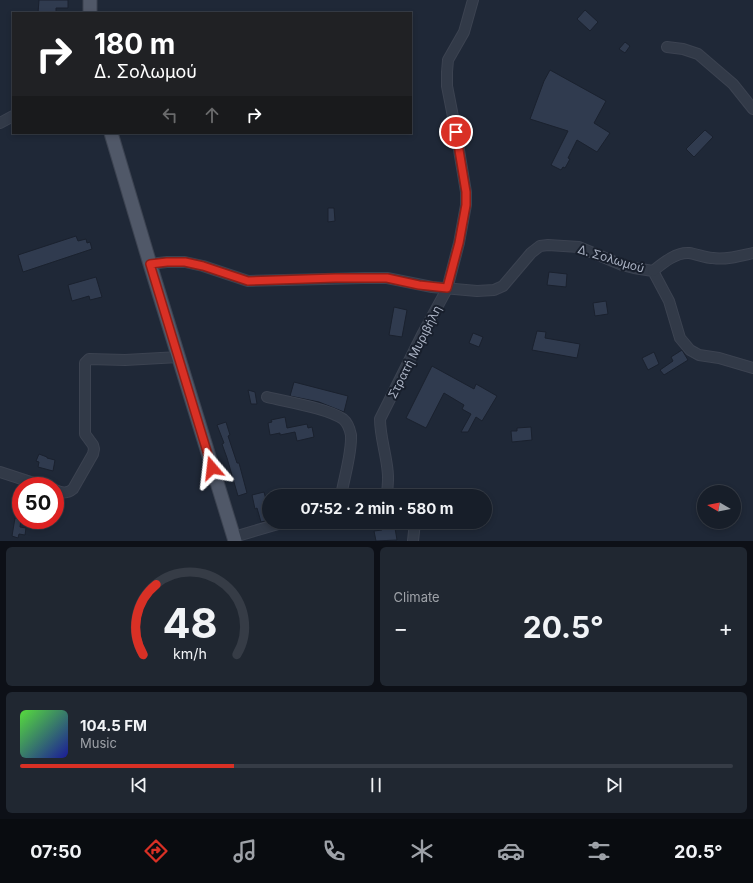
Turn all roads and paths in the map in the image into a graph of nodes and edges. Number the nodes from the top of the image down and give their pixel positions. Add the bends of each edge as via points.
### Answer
1 (90, 0) edge
2 (474, 0) edge
3 (90, 12) edge
4 (668, 47) dead end
5 (753, 109) edge
6 (12, 117) edge
7 (0, 123) edge
8 (111, 134) edge
9 (753, 253) edge
10 (150, 264) junction
11 (654, 271) junction
12 (447, 288) junction
13 (179, 358) junction
14 (753, 368) edge
15 (267, 397) dead end
16 (0, 472) edge
17 (15, 477) edge
18 (343, 489) edge
19 (388, 489) edge
20 (64, 493) edge
21 (264, 529) edge
22 (414, 529) edge
23 (234, 539) edge
24 (413, 541) edge

1 - 3 main road
2 - 12 street, Στρατή Μυριβήλη via 464,32 448,60 447,86 466,192 466,205
4 - 5 street via 698,54 733,84
6 - 7 street
8 - 10 main road
9 - 11 street via 714,259 681,253
10 - 12 street, Δ. Σολωμού via 185,262 248,281 387,278
10 - 13 main road
11 - 12 street, Δ. Σολωμού via 622,265 580,247 548,245 540,246 531,253 499,289 485,292
11 - 14 street, Δ. Σολωμού via 669,301 680,338 690,350 699,355
12 - 19 street, Στρατή Μυριβήλη via 380,419
13 - 20 street via 87,360 85,434 93,445 94,454 73,489
13 - 23 main road
15 - 18 street via 326,412 347,423 351,436
16 - 17 street
21 - 23 street
22 - 24 street

